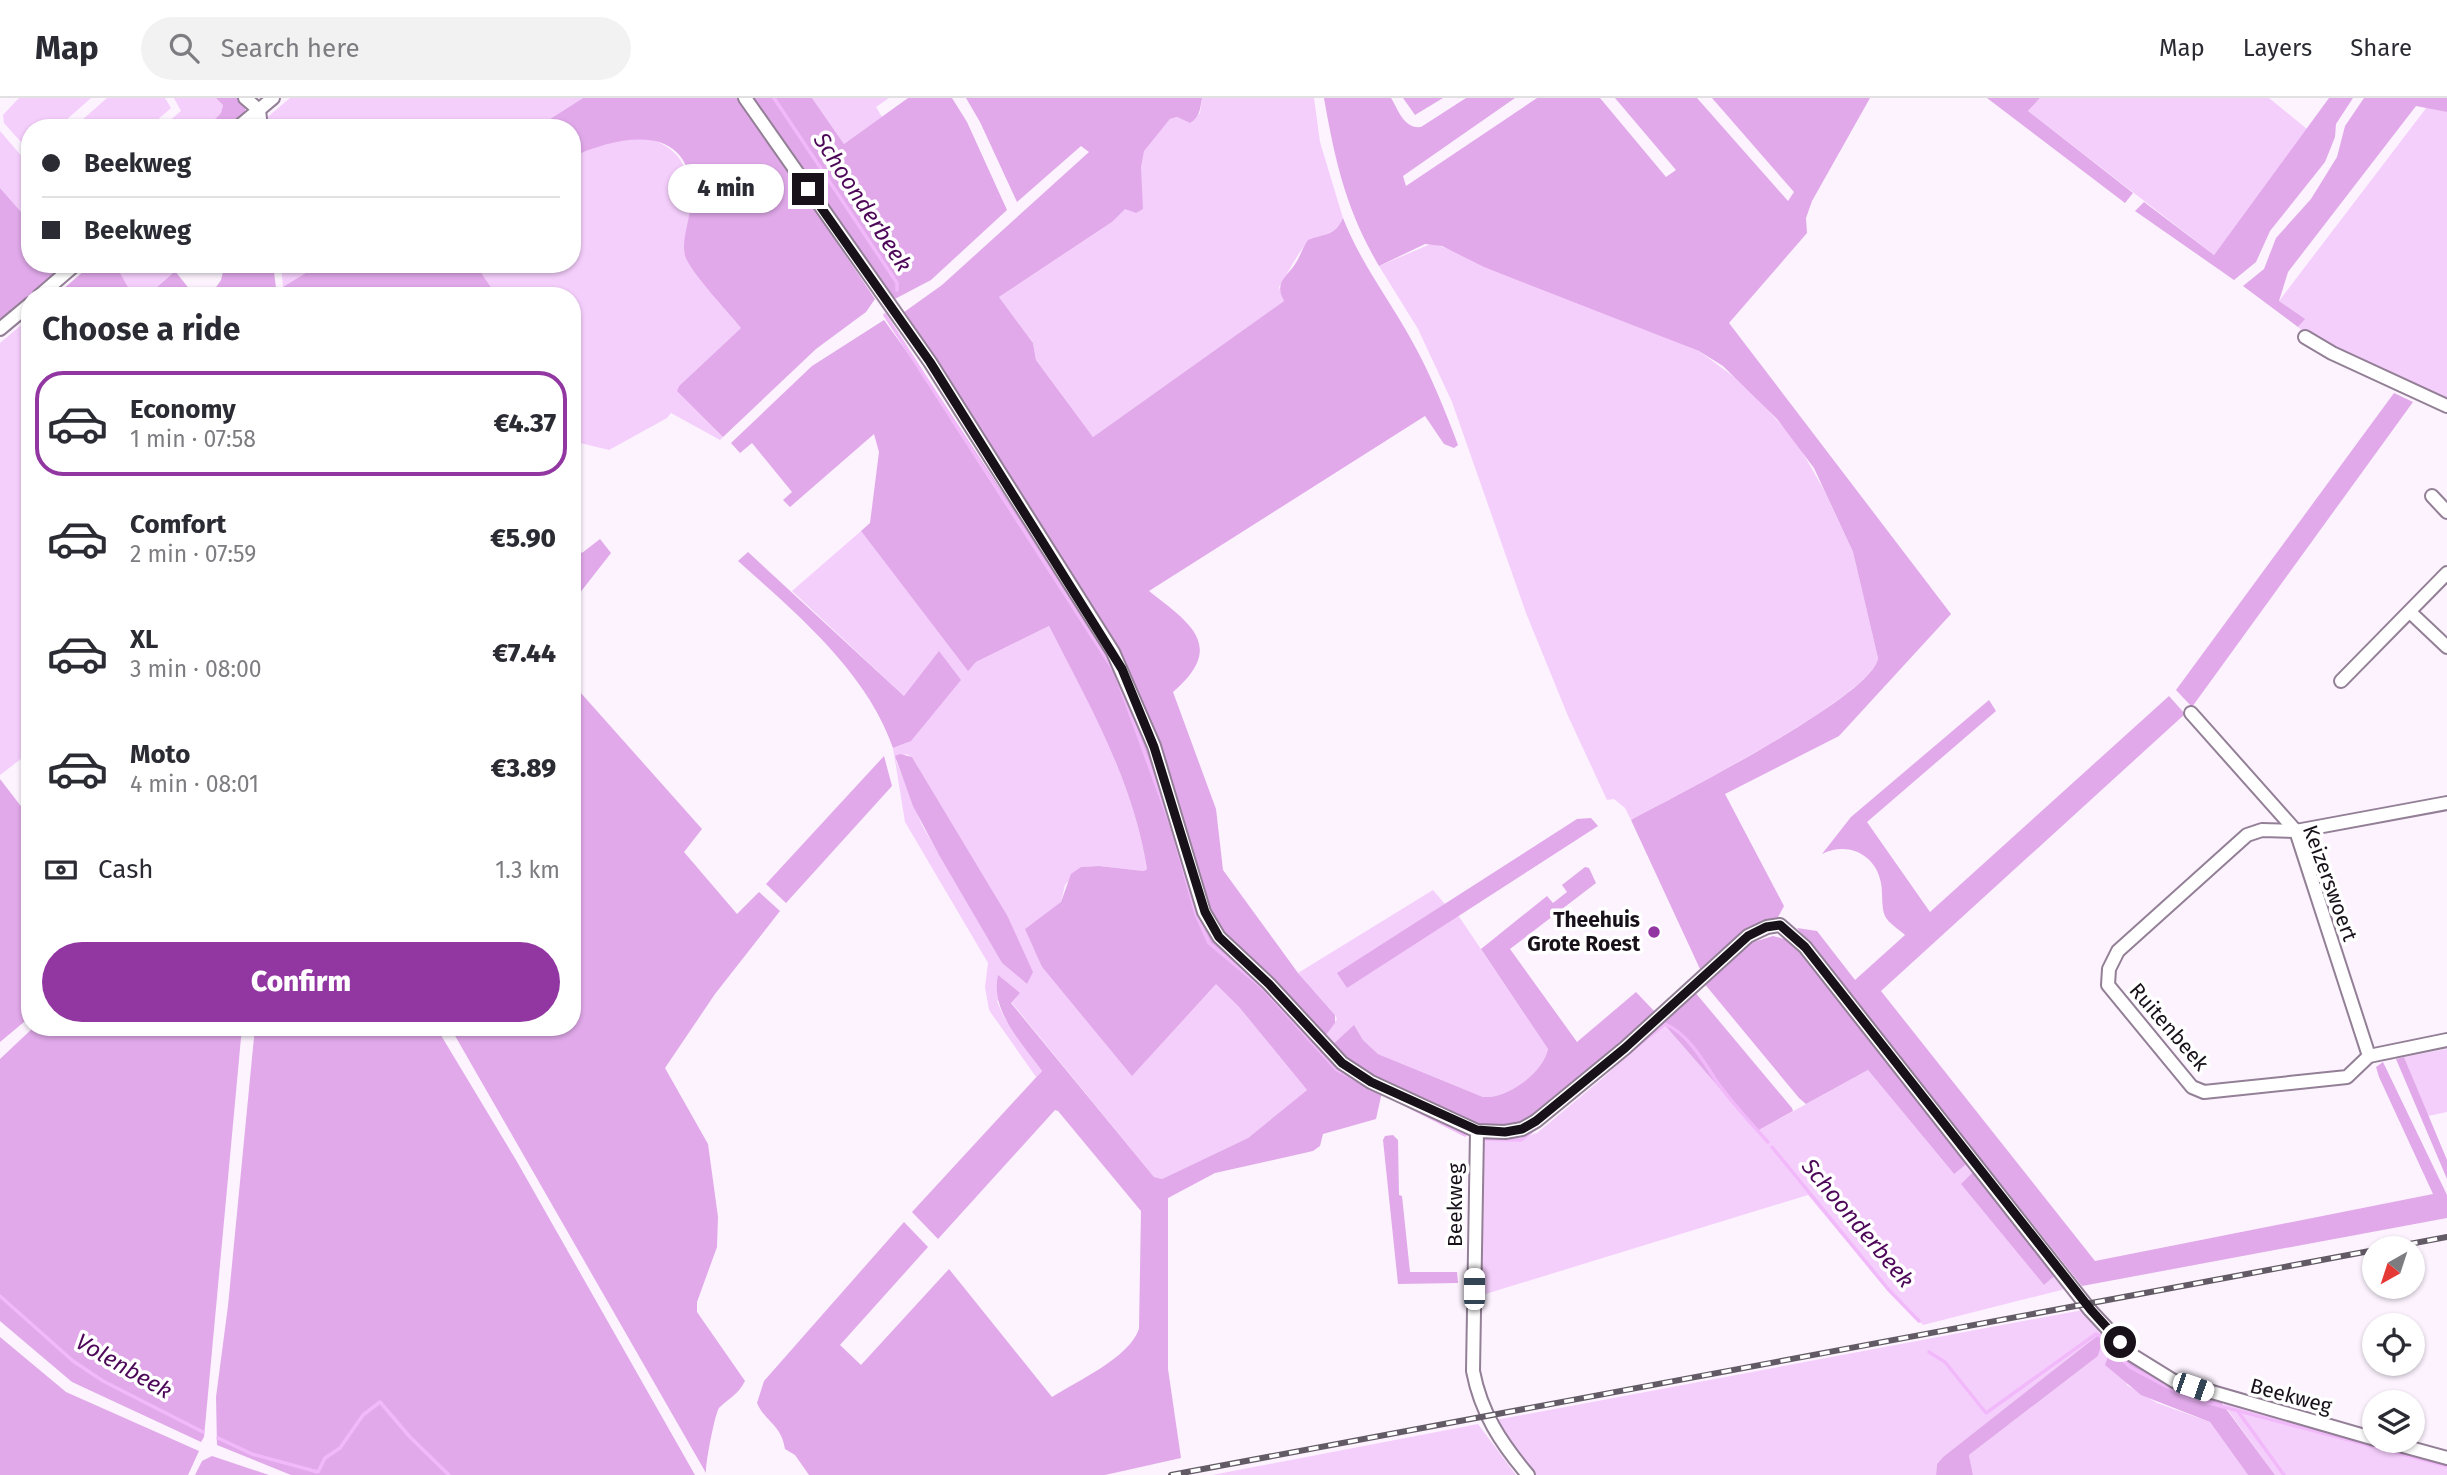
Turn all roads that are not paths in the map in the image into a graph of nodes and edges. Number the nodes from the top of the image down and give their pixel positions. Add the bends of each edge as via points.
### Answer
1 (245, 98) edge
2 (272, 98) edge
3 (746, 98) edge
4 (258, 110) junction
5 (248, 119) edge
6 (260, 119) edge
7 (66, 273) edge
8 (49, 287) edge
9 (21, 312) edge
10 (0, 329) edge
11 (2305, 337) dead end
12 (2447, 406) edge
13 (2432, 496) dead end
14 (2447, 512) edge
15 (2447, 573) edge
16 (2410, 612) junction
17 (2447, 648) edge
18 (2341, 681) dead end
19 (2190, 713) dead end
20 (2447, 803) edge
21 (2296, 831) junction
22 (2447, 1040) edge
23 (2369, 1056) junction
24 (1477, 1130) junction
25 (2362, 1434) edge
26 (2425, 1452) edge
27 (2447, 1458) edge
28 (1528, 1475) edge

1 - 4 street
2 - 4 street
3 - 24 street, Beekweg via 930,362 1113,652 1154,747 1205,912 1219,937 1342,1063 1371,1082
4 - 5 street
4 - 6 street
7 - 8 street
9 - 10 street
11 - 12 street
13 - 14 street
15 - 16 street
16 - 17 street
16 - 18 street
19 - 21 street, Keizerswoert
20 - 21 street
21 - 23 street, Keizerswoert
21 - 23 street, Ruitenbeek via 2262,830 2232,846 2118,951 2109,969 2108,985 2192,1087 2204,1092 2347,1077
22 - 23 street
24 - 25 street, Beekweg via 1505,1132 1536,1121 1625,1048 1748,936 1780,925 1805,947 2091,1310 2132,1355 2152,1370 2199,1390
24 - 28 street, Beekweg via 1473,1371 1489,1422
26 - 27 street

